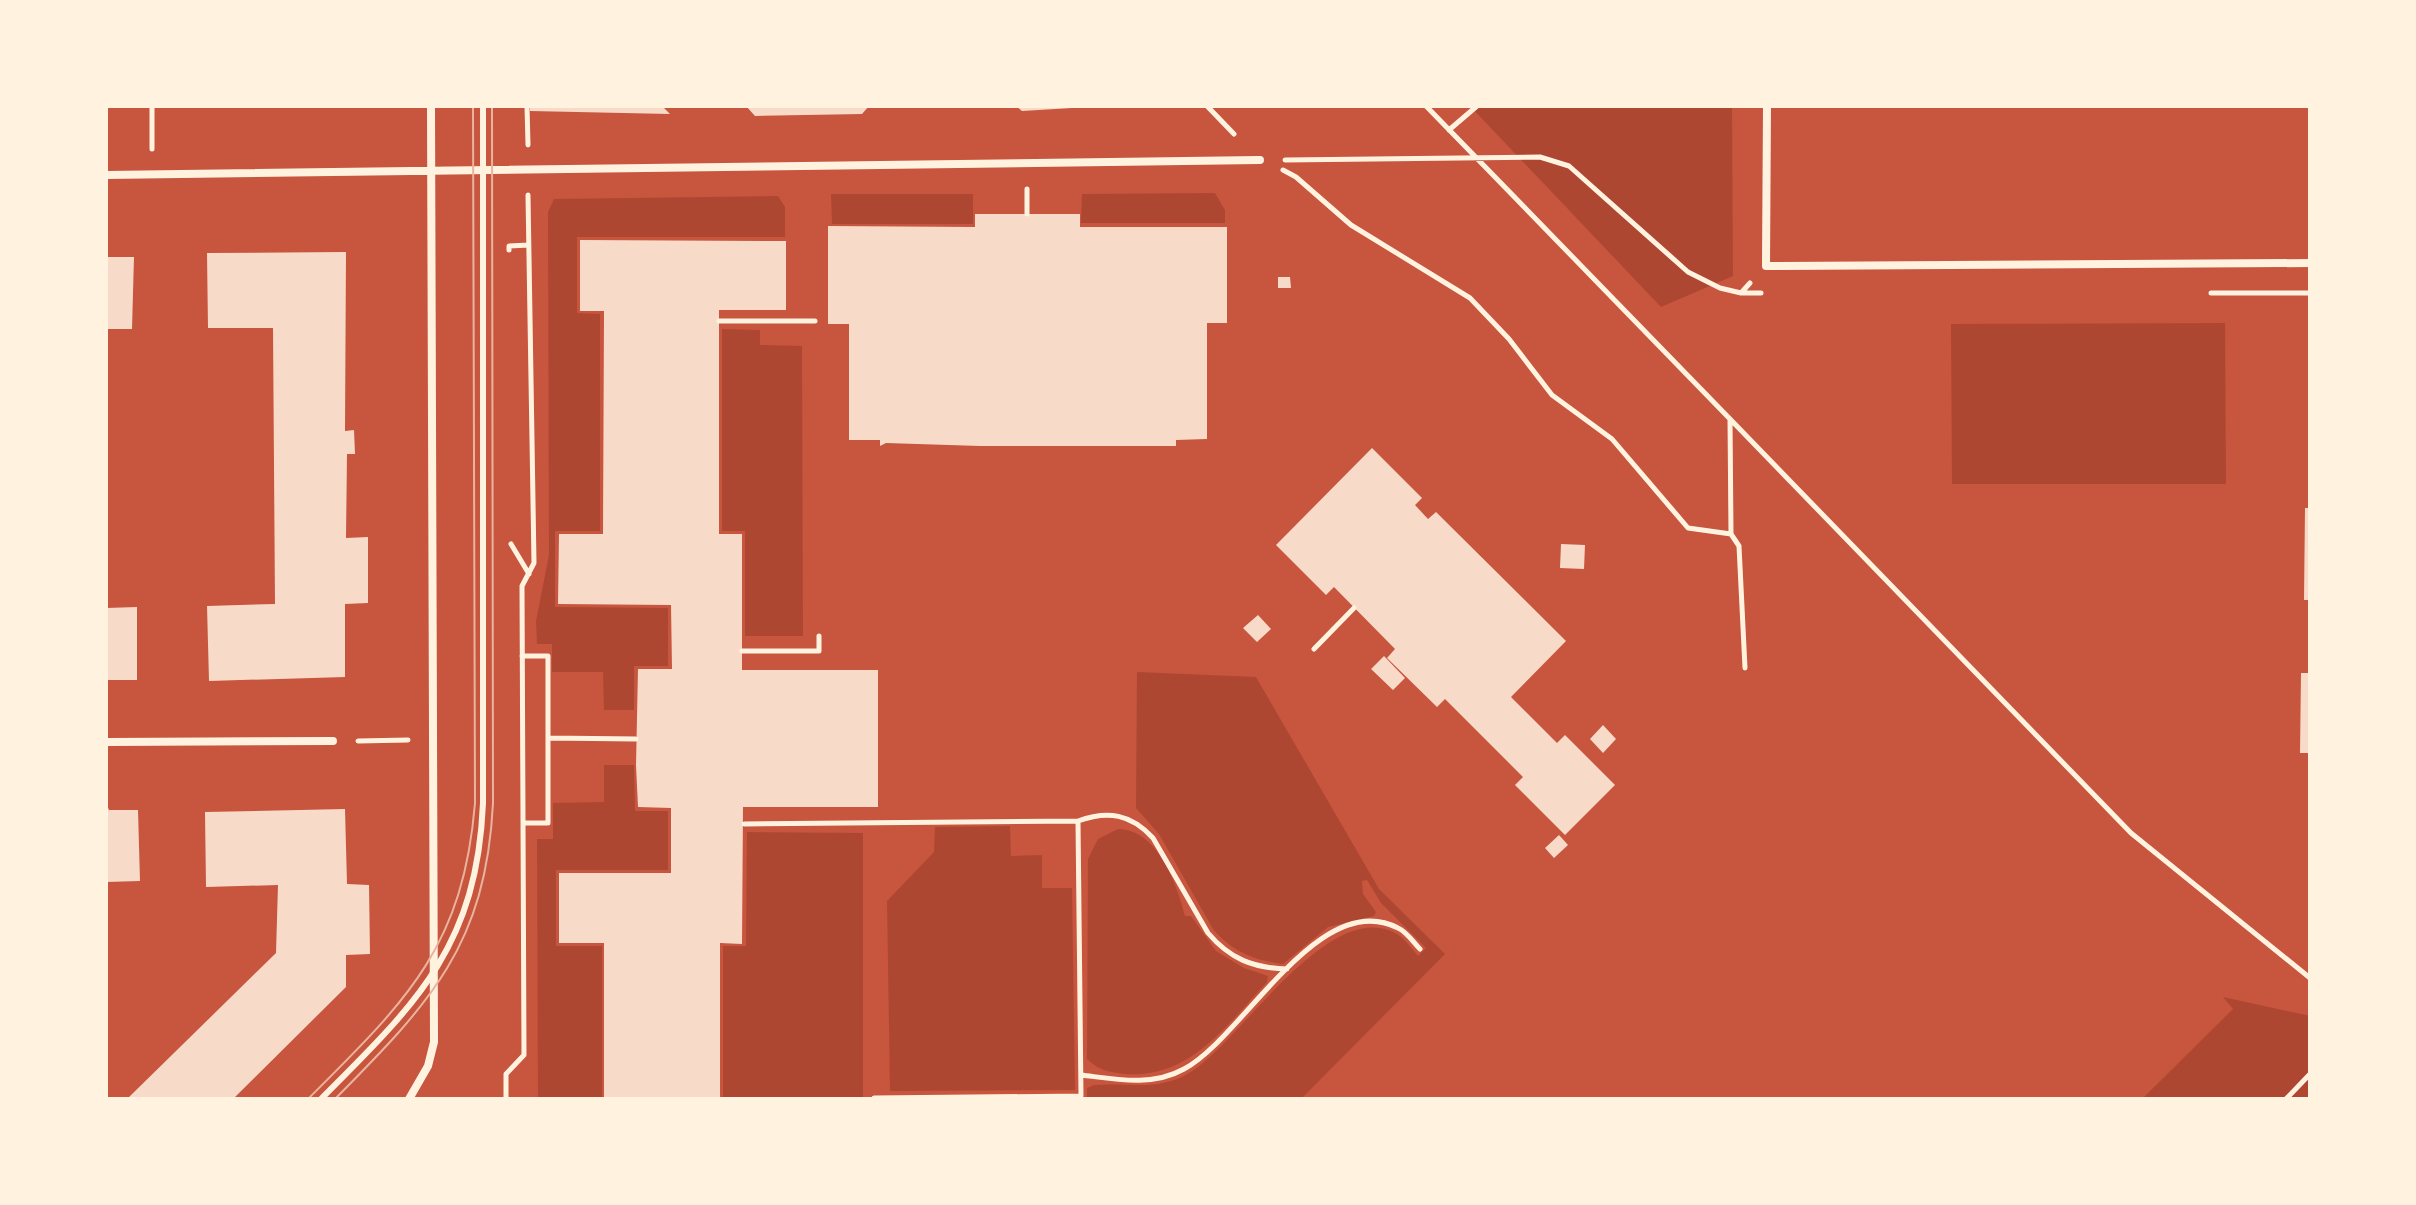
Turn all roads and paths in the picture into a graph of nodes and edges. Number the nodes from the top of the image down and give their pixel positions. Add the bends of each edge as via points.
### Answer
1 (152, 106) edge
2 (431, 106) edge
3 (483, 106) edge
4 (527, 106) edge
5 (1426, 106) edge
6 (1477, 106) edge
7 (1767, 106) edge
8 (1449, 130) junction
9 (1478, 157) junction
10 (1260, 160) junction
11 (528, 170) junction
12 (431, 171) junction
13 (483, 171) junction
14 (106, 175) edge
15 (152, 175) junction
16 (1027, 188) dead end
17 (1027, 214) dead end
18 (529, 245) junction
19 (509, 261) dead end
20 (2310, 263) edge
21 (1741, 293) dead end
22 (719, 321) dead end
23 (815, 321) dead end
24 (1730, 419) junction
25 (1731, 534) junction
26 (511, 538) dead end
27 (529, 574) junction
28 (1354, 608) dead end
29 (819, 636) dead end
30 (1314, 649) dead end
31 (742, 651) dead end
32 (522, 656) junction
33 (1745, 668) dead end
34 (548, 738) junction
35 (636, 739) dead end
36 (333, 741) joint
37 (433, 741) junction
38 (106, 742) edge
39 (1078, 821) junction
40 (523, 823) junction
41 (744, 824) dead end
42 (1420, 949) dead end
43 (1287, 969) junction
44 (434, 976) junction
45 (2310, 978) edge
46 (2310, 1074) edge
47 (1081, 1075) junction
48 (874, 1098) edge
49 (321, 1099) edge
50 (409, 1099) edge
51 (506, 1099) edge
52 (2286, 1099) edge

1 - 15 path
2 - 12 street
3 - 13 lane
4 - 11 path
5 - 8 path
6 - 8 path
7 - 20 street via 1766,266
8 - 9 path
9 - 10 path
9 - 21 path via 1540,157 1569,166 1688,272
9 - 24 path
10 - 11 street
10 - 25 path via 1296,177 1351,225 1470,298 1552,395 1612,439 1688,528
11 - 13 street
11 - 18 path
12 - 13 street
12 - 15 street
12 - 37 street
13 - 44 lane via 482,838 467,906
14 - 15 street
16 - 17 path
18 - 19 path via 509,246
18 - 27 path via 534,563
22 - 23 path
24 - 25 path
24 - 45 path via 2131,833
25 - 33 path via 1739,546
26 - 27 path via 511,549
27 - 32 path via 522,586
28 - 30 path
29 - 31 path via 819,651
32 - 34 path via 548,656
32 - 40 path
34 - 35 path
34 - 40 path via 548,823
36 - 37 path
36 - 38 street
37 - 44 street
39 - 41 path
39 - 43 path via 1112,814 1142,826 1219,946 1245,963
39 - 47 path
40 - 51 path via 524,1055 506,1074
42 - 43 path via 1401,929 1355,924 1318,940
43 - 47 path via 1226,1034 1184,1069 1154,1080
44 - 49 lane via 401,1019
44 - 50 street via 434,1042 428,1066
46 - 52 path
47 - 48 path via 1081,1096

